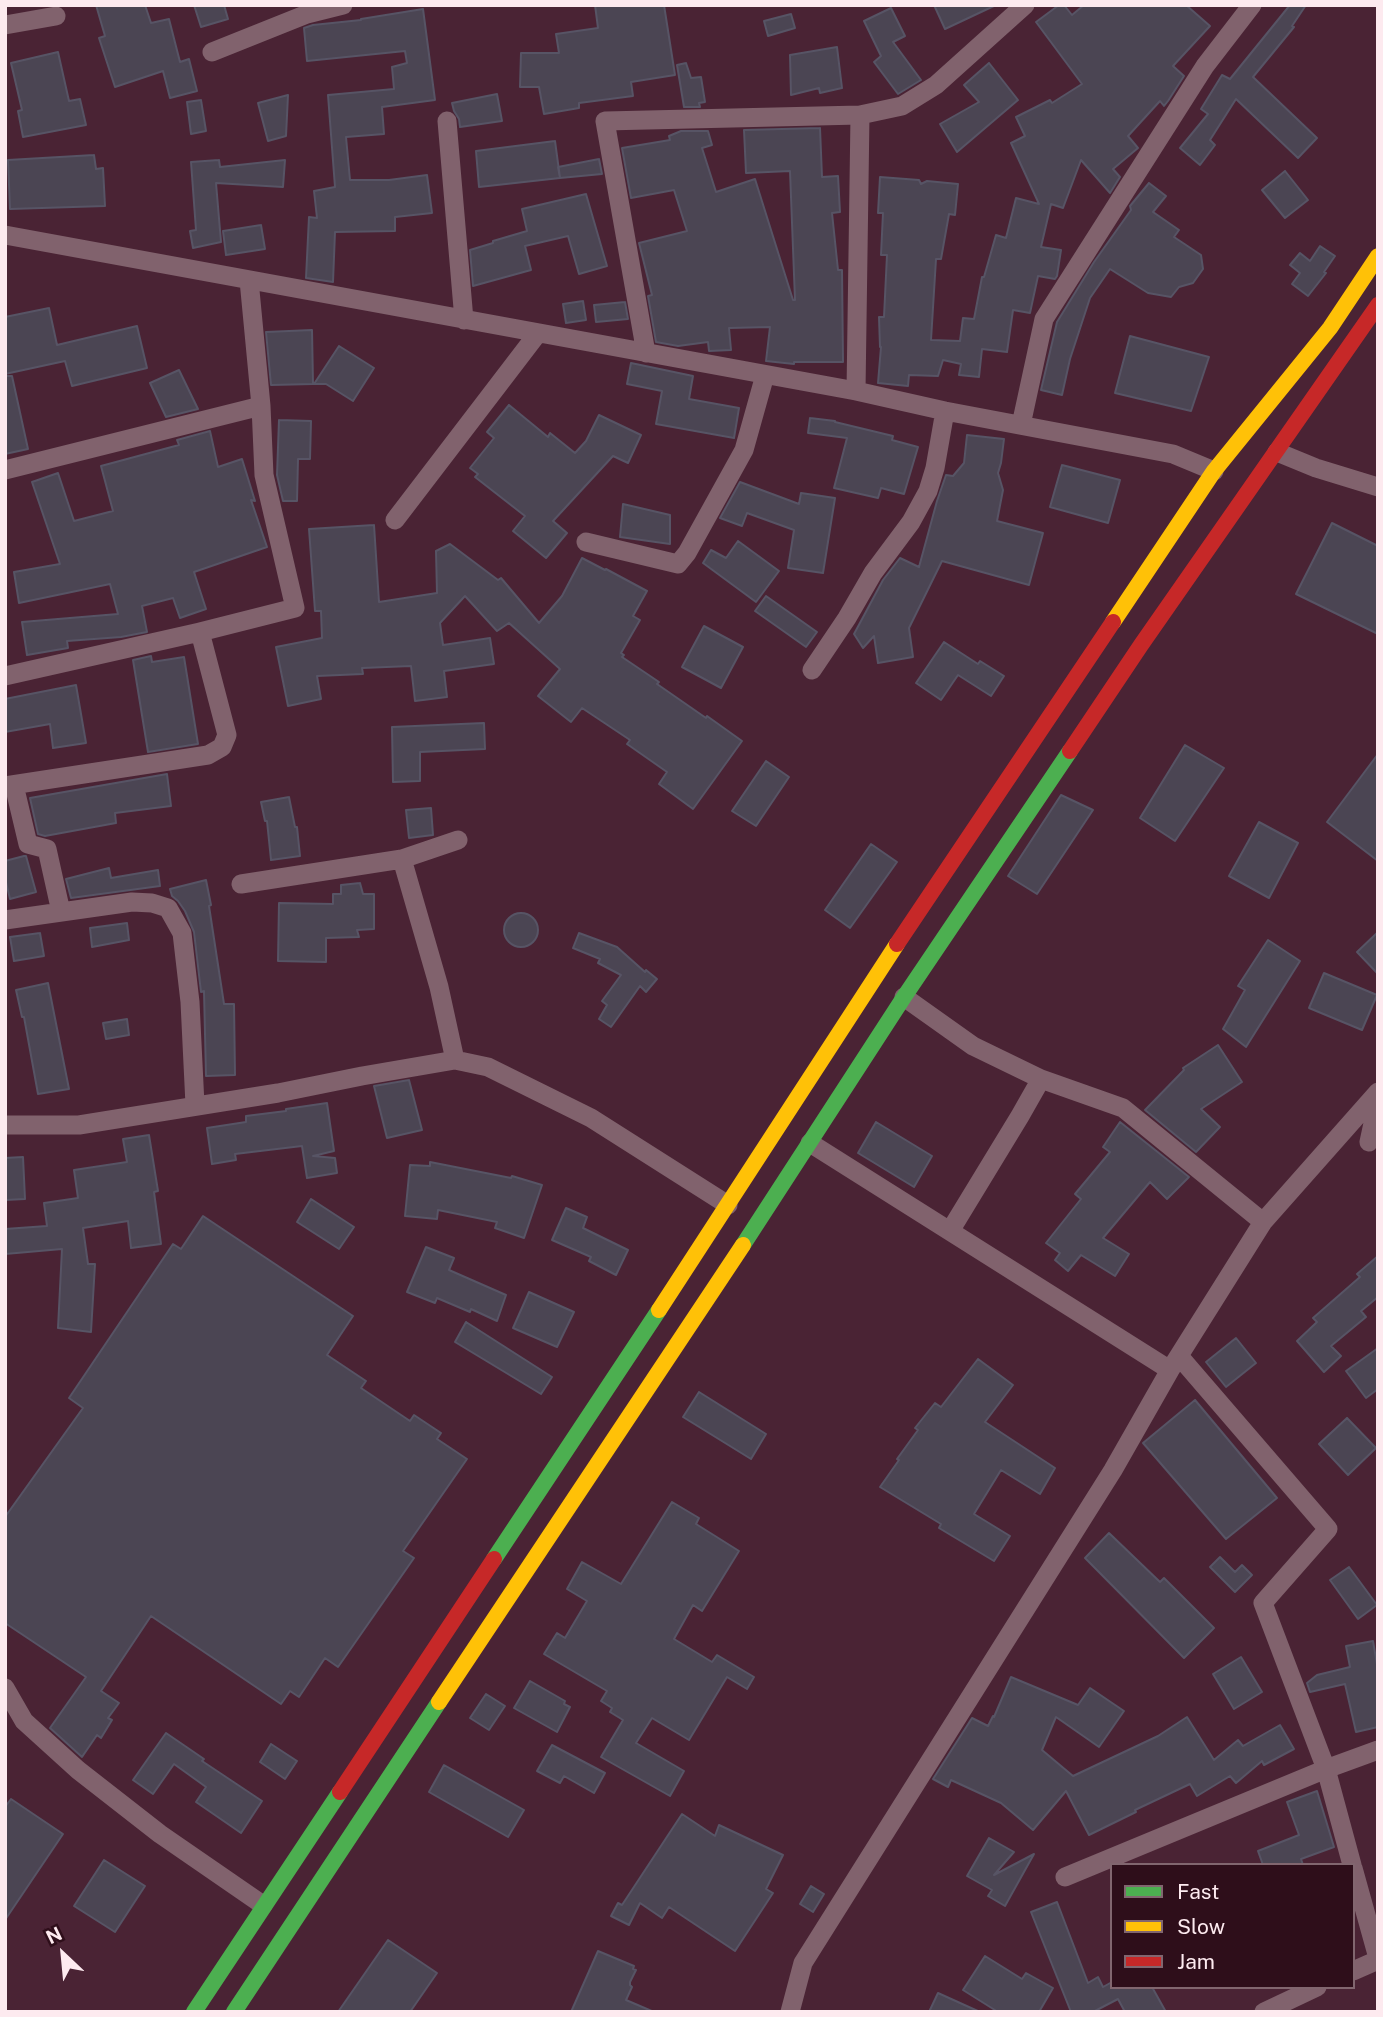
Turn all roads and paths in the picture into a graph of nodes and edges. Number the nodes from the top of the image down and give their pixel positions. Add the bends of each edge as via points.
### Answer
1 (343, 5) edge
2 (1025, 5) edge
3 (1252, 5) edge
4 (56, 16) dead end
5 (5, 25) edge
6 (212, 52) dead end
7 (860, 115) junction
8 (447, 121) dead end
9 (5, 235) edge
10 (1378, 256) edge
11 (249, 279) junction
12 (1378, 305) edge
13 (464, 320) junction
14 (538, 333) junction
15 (646, 353) junction
16 (765, 374) junction
17 (856, 391) junction
18 (261, 406) junction
19 (946, 411) junction
20 (1021, 425) junction
21 (1277, 452) junction
22 (5, 470) edge
23 (1214, 471) junction
24 (1378, 487) edge
25 (395, 520) dead end
26 (586, 541) dead end
27 (200, 632) junction
28 (1126, 635) junction
29 (812, 670) dead end
30 (5, 676) edge
31 (10, 785) edge
32 (458, 840) dead end
33 (402, 859) junction
34 (241, 884) dead end
35 (61, 912) junction
36 (5, 920) edge
37 (904, 997) junction
38 (455, 1060) junction
39 (1041, 1079) junction
40 (1378, 1091) edge
41 (1378, 1100) edge
42 (195, 1105) junction
43 (5, 1125) edge
44 (1345, 1129) junction
45 (810, 1143) junction
46 (1373, 1147) edge
47 (728, 1205) junction
48 (1263, 1222) junction
49 (950, 1231) junction
50 (713, 1258) junction
51 (1174, 1363) junction
52 (534, 1528) junction
53 (5, 1688) edge
54 (1378, 1750) edge
55 (1326, 1769) junction
56 (1352, 1863) edge
57 (1355, 1874) edge
58 (1065, 1877) dead end
59 (263, 1905) junction
60 (1378, 1959) edge
61 (1355, 1970) edge
62 (1313, 1989) edge
63 (194, 2012) edge
64 (234, 2012) edge
65 (790, 2012) edge
66 (1264, 2012) edge

1 - 6 street via 307,14
2 - 7 street via 936,85 902,106
3 - 20 street via 1205,66 1045,319
4 - 5 street
7 - 15 street via 605,121
7 - 17 street
8 - 13 street
9 - 11 street
10 - 23 main road via 1330,328
11 - 13 street
11 - 18 street
12 - 21 main road
13 - 14 street
14 - 15 street
14 - 25 street
15 - 16 street
16 - 17 street
16 - 26 street via 744,450 678,564
17 - 19 street
18 - 22 street
18 - 27 street via 264,475 295,608
19 - 20 street
19 - 29 street via 928,491
20 - 23 street via 1173,454
21 - 24 street
21 - 28 main road
23 - 28 main road
27 - 30 street
27 - 31 street via 226,735 222,747 208,755
28 - 37 main road
28 - 47 main road via 898,942
31 - 35 street via 28,844 47,849
32 - 33 street
33 - 34 street
33 - 38 street
35 - 36 street
35 - 42 street via 132,902 168,908 182,933
37 - 39 street via 973,1046
37 - 45 main road
38 - 42 street
38 - 47 street via 488,1067 591,1118
39 - 48 street via 1123,1108
39 - 49 street
40 - 44 street
41 - 46 street
42 - 43 street via 79,1125
44 - 46 street
44 - 48 street
45 - 49 street
45 - 50 main road
47 - 50 main road
48 - 51 street
49 - 51 street
50 - 52 main road
50 - 52 main road
51 - 55 street via 1328,1529 1263,1603
51 - 65 street via 1113,1470 803,1963
52 - 59 main road
52 - 64 main road
53 - 59 street via 24,1721 78,1770
54 - 55 street
55 - 56 street
55 - 58 street
57 - 60 street
59 - 63 main road
60 - 61 street
62 - 66 street

